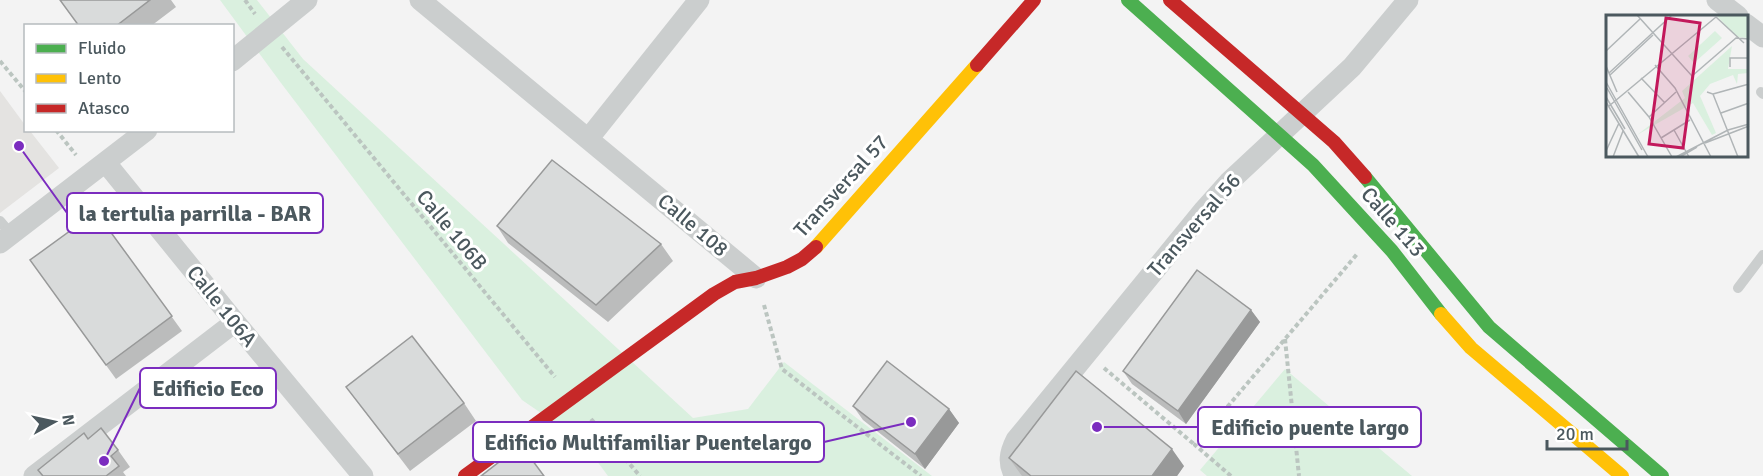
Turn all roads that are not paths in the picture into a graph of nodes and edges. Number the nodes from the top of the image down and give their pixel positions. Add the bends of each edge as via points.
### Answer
1 (307, 0) edge
2 (420, 0) edge
3 (699, 0) edge
4 (1034, 0) edge
5 (1128, 0) edge
6 (1170, 0) edge
7 (1408, 0) edge
8 (1717, 0) edge
9 (1737, 15) edge
10 (1748, 26) edge
11 (1763, 37) edge
12 (234, 59) edge
13 (1303, 114) junction
14 (144, 132) edge
15 (1280, 135) junction
16 (589, 138) junction
17 (99, 168) junction
18 (4, 233) edge
19 (1763, 255) edge
20 (756, 278) junction
21 (1738, 288) dead end
22 (235, 322) junction
23 (1489, 327) junction
24 (1471, 348) junction
25 (1013, 473) edge
26 (34, 476) edge
27 (363, 476) edge
28 (465, 476) edge
29 (1622, 476) edge
30 (1662, 476) edge

1 - 12 street
2 - 16 street, Calle 108
3 - 16 street
4 - 20 street, Transversal 57 via 814,250 787,267
5 - 15 street, Calle 113
6 - 13 street, Calle 113
7 - 13 street, Transversal 56 via 1352,67
8 - 9 street
10 - 11 street
13 - 15 street, Transversal 56
13 - 23 street, Calle 113 via 1334,142 1393,209
14 - 17 street
15 - 24 street, Calle 113 via 1392,250
15 - 25 street, Transversal 56 via 1222,189 1016,440 1009,459
16 - 20 street, Calle 108
17 - 18 street
17 - 22 street, Calle 106A
19 - 21 lane
20 - 28 street, Transversal 57 via 735,282 714,294
22 - 26 street
22 - 27 street, Calle 106A
23 - 24 street
23 - 30 street, Calle 113
24 - 29 street, Calle 113

